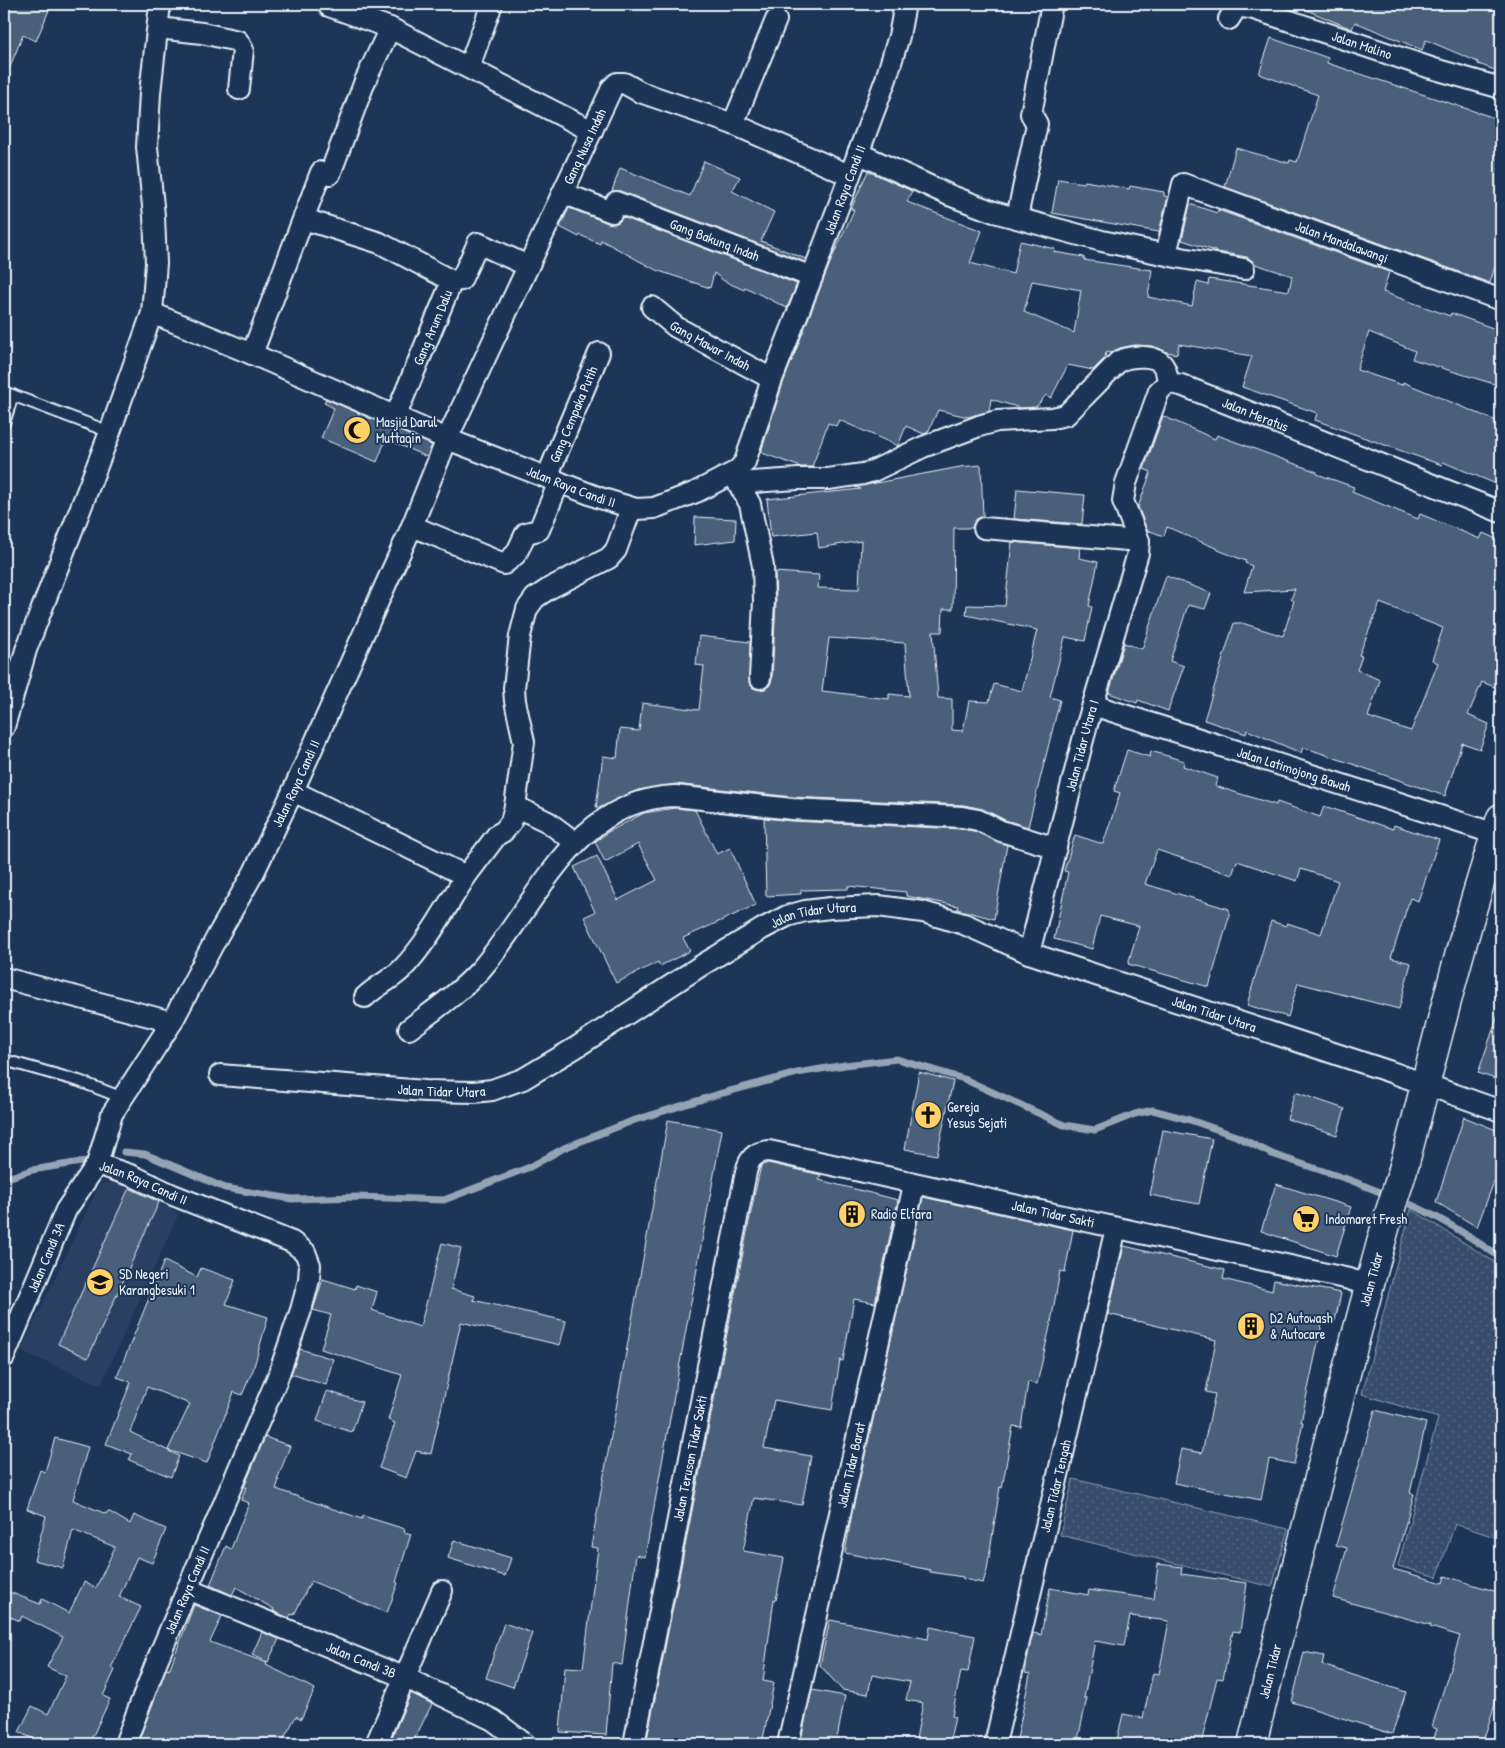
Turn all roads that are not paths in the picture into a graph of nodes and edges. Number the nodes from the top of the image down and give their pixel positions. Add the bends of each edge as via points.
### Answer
1 (160, 4) edge
2 (330, 4) edge
3 (492, 4) edge
4 (906, 4) edge
5 (1052, 4) edge
6 (1230, 19) dead end
7 (776, 20) dead end
8 (158, 28) junction
9 (390, 28) junction
10 (469, 67) junction
11 (1501, 88) edge
12 (239, 89) dead end
13 (733, 124) junction
14 (592, 131) junction
15 (858, 153) junction
16 (849, 175) junction
17 (563, 193) junction
18 (1017, 217) junction
19 (304, 219) junction
20 (1166, 254) junction
21 (528, 266) junction
22 (1244, 269) dead end
23 (812, 277) junction
24 (452, 281) junction
25 (1501, 300) edge
26 (652, 307) dead end
27 (152, 313) junction
28 (599, 353) dead end
29 (252, 354) junction
30 (772, 379) junction
31 (1168, 383) junction
32 (8, 394) edge
33 (396, 415) junction
34 (4, 423) edge
35 (110, 432) junction
36 (447, 439) junction
37 (737, 477) junction
38 (553, 480) junction
39 (631, 509) junction
40 (1501, 512) edge
41 (412, 526) junction
42 (984, 528) dead end
43 (1139, 541) junction
44 (760, 678) dead end
45 (1094, 705) junction
46 (4, 727) edge
47 (293, 792) junction
48 (516, 806) junction
49 (1498, 826) edge
50 (576, 843) junction
51 (1056, 848) junction
52 (466, 876) junction
53 (1029, 953) junction
54 (4, 978) edge
55 (365, 997) dead end
56 (172, 1022) junction
57 (409, 1029) dead end
58 (4, 1060) edge
59 (220, 1075) dead end
60 (1425, 1084) junction
61 (118, 1106) junction
62 (1501, 1111) edge
63 (97, 1164) junction
64 (746, 1172) joint
65 (914, 1185) junction
66 (1116, 1228) junction
67 (1370, 1286) junction
68 (4, 1357) edge
69 (187, 1589) junction
70 (442, 1591) dead end
71 (406, 1678) junction
72 (125, 1744) edge
73 (376, 1744) edge
74 (526, 1744) edge
75 (634, 1744) edge
76 (788, 1744) edge
77 (995, 1744) edge
78 (1252, 1744) edge

1 - 8 street
2 - 9 street
3 - 10 street
4 - 15 street, Jalan Raya Candi II via 886,78
5 - 18 street via 1031,114 1037,124
6 - 11 street, Jalan Malino via 1236,8 1254,9
7 - 13 street
8 - 12 street via 238,41 243,50
8 - 27 street via 147,147 156,263
9 - 10 street
9 - 19 street via 365,80 330,174 321,172
10 - 14 street
13 - 14 street, Gang Nusa Indah via 617,83
13 - 16 street, Gang Nusa Indah
14 - 17 street, Gang Nusa Indah
15 - 16 street, Jalan Raya Candi II
15 - 18 street via 949,195
16 - 23 street, Jalan Raya Candi II
17 - 21 street, Gang Nusa Indah
17 - 23 street, Gang Bakung Indah via 612,212 616,202
18 - 20 street via 1102,241
19 - 24 street via 380,243
19 - 29 street
20 - 22 street
20 - 25 street, Jalan Mandalawangi via 1183,184
21 - 24 street, Gang Arum Dalu via 478,243 461,280
21 - 36 street, Gang Nusa Indah
23 - 30 street, Jalan Raya Candi II
24 - 33 street, Gang Arum Dalu
26 - 30 street, Gang Mawar Indah via 676,327
27 - 29 street
27 - 35 street
28 - 38 street, Gang Cempaka Putih
29 - 33 street
30 - 37 street, Jalan Raya Candi II
31 - 37 street via 1164,366 1158,361 1131,358 1119,361 1066,415 997,421 978,426 863,474 828,479
31 - 40 street, Jalan Meratus
31 - 43 street via 1159,391 1126,483 1123,501
32 - 34 lane
32 - 35 lane
33 - 36 street
35 - 46 street via 26,650
36 - 38 street, Jalan Raya Candi II
36 - 41 street, Jalan Raya Candi II
37 - 39 street, Jalan Raya Candi II via 666,503 646,509
37 - 44 street via 750,504 763,566
38 - 39 street, Jalan Raya Candi II
38 - 41 street, Gang Cempaka Putih via 539,530 526,533 516,554 504,564
39 - 48 street via 616,550 609,558 550,588 535,598 527,609 520,636 514,688 524,742
41 - 47 street, Jalan Raya Candi II
42 - 43 street
43 - 45 street, Jalan Tidar Utara I
45 - 49 street, Jalan Latimojong Bawah
45 - 51 street, Jalan Tidar Utara I
47 - 52 street
47 - 56 street, Jalan Raya Candi II via 254,872
48 - 50 street via 548,822
48 - 52 street via 511,822
49 - 60 main road, Jalan Tidar
50 - 51 street via 616,812 636,803 675,796 792,809 970,818
50 - 57 street via 551,872 482,968 466,985
51 - 53 street, Jalan Tidar Utara I
52 - 55 street via 418,950 401,970
53 - 59 street, Jalan Tidar Utara via 964,924 923,912 878,906 805,911 762,929 523,1079 492,1090 425,1091
53 - 60 street, Jalan Tidar Utara
54 - 56 street
56 - 61 street, Jalan Raya Candi II
58 - 61 lane via 79,1081
60 - 62 street, Jalan Tidar Utara
60 - 67 main road, Jalan Tidar
61 - 63 street, Jalan Raya Candi II
63 - 68 street, Jalan Candi 3A via 66,1210
63 - 69 street, Jalan Raya Candi II via 287,1239 300,1246 310,1266 307,1290 277,1379
64 - 65 street, Jalan Tidar Sakti via 753,1156 769,1152
64 - 75 street, Jalan Terusan Tidar Sakti
65 - 66 street, Jalan Tidar Sakti
65 - 76 street, Jalan Tidar Barat
66 - 67 street, Jalan Tidar Sakti
66 - 77 street, Jalan Tidar Tengah
67 - 78 main road, Jalan Tidar
69 - 71 street, Jalan Candi 3B
69 - 72 street, Jalan Raya Candi II
70 - 71 street
71 - 73 street
71 - 74 street, Jalan Candi 3B via 492,1720

